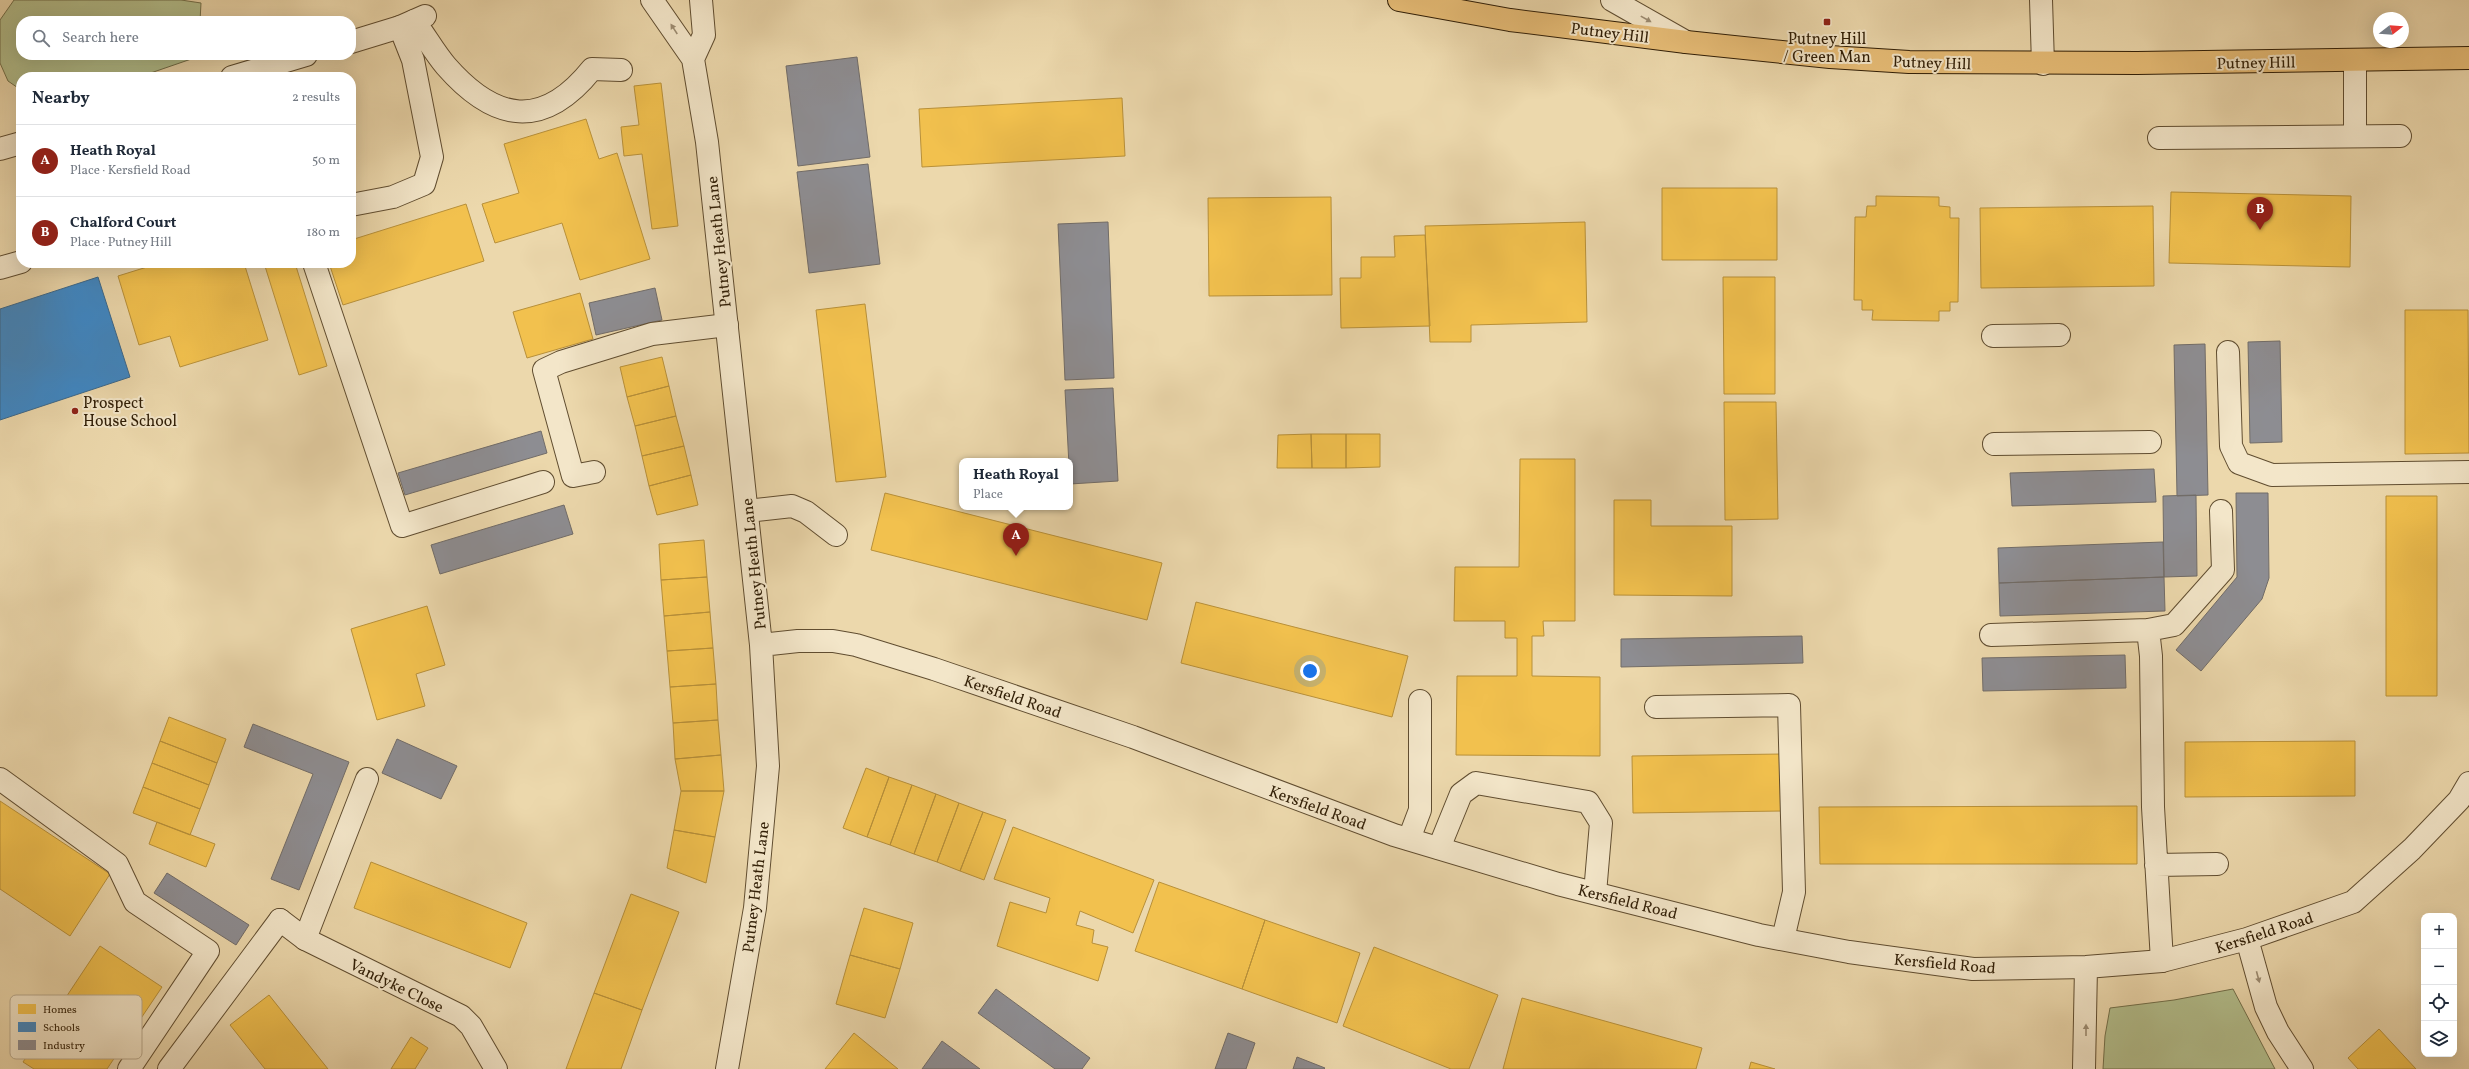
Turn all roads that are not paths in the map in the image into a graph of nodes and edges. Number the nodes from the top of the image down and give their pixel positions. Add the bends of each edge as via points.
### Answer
1 (652, 0) edge
2 (701, 0) edge
3 (1399, 0) edge
4 (1612, 0) edge
5 (2041, 0) edge
6 (1444, 5) edge
7 (413, 21) junction
8 (356, 40) edge
9 (1686, 42) junction
10 (2469, 58) edge
11 (693, 59) junction
12 (292, 60) edge
13 (2355, 60) junction
14 (2043, 64) junction
15 (621, 70) dead end
16 (259, 72) edge
17 (2355, 136) junction
18 (2400, 136) dead end
19 (2159, 138) dead end
20 (16, 144) edge
21 (0, 149) edge
22 (356, 204) edge
23 (16, 263) edge
24 (0, 268) edge
25 (316, 268) edge
26 (727, 325) junction
27 (2059, 334) dead end
28 (1993, 336) dead end
29 (2228, 352) dead end
30 (2150, 442) dead end
31 (1994, 444) dead end
32 (594, 472) dead end
33 (2469, 472) edge
34 (543, 482) dead end
35 (747, 511) junction
36 (2221, 511) dead end
37 (836, 535) dead end
38 (2148, 630) junction
39 (1991, 635) dead end
40 (762, 644) junction
41 (1420, 701) dead end
42 (1656, 707) dead end
43 (0, 779) edge
44 (367, 780) dead end
45 (2469, 783) edge
46 (1409, 839) junction
47 (1439, 848) junction
48 (2218, 864) dead end
49 (2156, 865) junction
50 (1595, 893) junction
51 (1783, 939) junction
52 (305, 940) junction
53 (2247, 940) junction
54 (2162, 961) junction
55 (2086, 967) junction
56 (142, 1050) edge
57 (136, 1059) edge
58 (129, 1069) edge
59 (169, 1069) edge
60 (496, 1069) edge
61 (727, 1069) edge
62 (2084, 1069) edge
63 (2302, 1069) edge

11 -> 1 street, Putney Heath Lane
2 - 11 street via 704,35
3 - 6 main road, Putney Hill
4 -> 9 street
5 - 14 street
6 - 9 main road, Putney Hill
7 - 8 street
7 - 15 street via 446,66 480,97 502,109 531,112 559,102 581,83 592,69
7 - 22 street via 413,60 432,157 424,184 394,197
9 - 14 main road, Putney Hill via 1830,57 1909,62
10 - 13 main road, Putney Hill
11 - 26 street, Putney Heath Lane via 707,142
12 - 16 street
13 - 14 main road, Putney Hill
13 - 17 street
17 - 18 street
17 - 19 street
20 - 21 street
23 - 24 street
25 - 34 street via 402,526
26 - 32 street via 652,334 561,362 544,370 573,476
26 - 35 street, Putney Heath Lane
27 - 28 street
29 - 33 street via 2231,446 2239,463 2272,475
30 - 31 street
35 - 37 street via 792,506 806,512
35 - 40 street, Putney Heath Lane
36 - 38 street via 2223,570 2174,625
38 - 39 street
38 - 49 street via 2151,656
40 - 46 street, Kersfield Road via 833,642 920,664 1133,737
40 - 61 street, Putney Heath Lane via 768,766 755,908
41 - 46 street via 1420,810
42 - 51 street via 1789,705 1794,892
43 - 56 street via 117,864 135,902 208,951
44 - 52 street
45 - 53 street, Kersfield Road via 2459,800 2412,849 2353,902
46 - 47 street, Kersfield Road
47 - 50 street, Kersfield Road
47 - 50 street via 1461,794 1476,783 1588,802 1601,823
48 - 49 street
49 - 54 street
50 - 51 street, Kersfield Road
51 - 55 street, Kersfield Road via 1849,952 1973,969
52 - 59 street, Vandyke Close via 280,920
52 - 60 street, Vandyke Close via 461,1016 472,1026
53 - 54 street, Kersfield Road
53 -> 63 street via 2266,1007 2278,1032
54 - 55 street, Kersfield Road
62 -> 55 street
57 - 58 street

